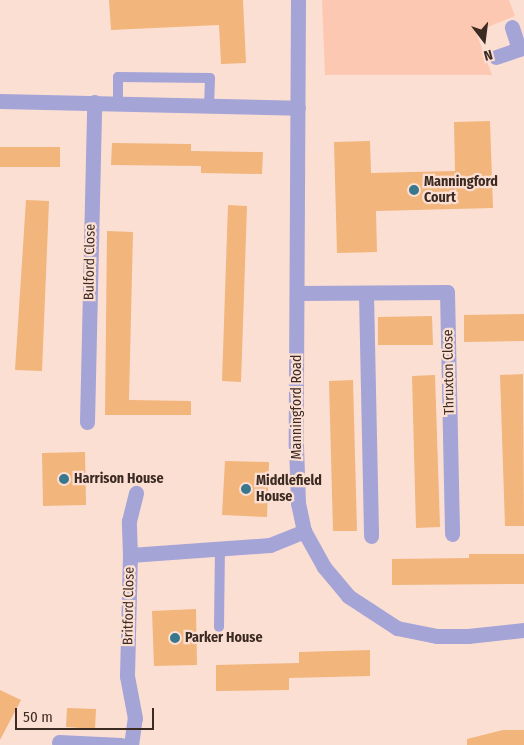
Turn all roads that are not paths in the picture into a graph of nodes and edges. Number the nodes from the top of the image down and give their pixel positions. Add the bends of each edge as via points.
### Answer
1 (298, 0) edge
2 (512, 27) dead end
3 (521, 55) edge
4 (496, 57) dead end
5 (0, 101) edge
6 (94, 102) junction
7 (118, 103) junction
8 (209, 105) junction
9 (298, 108) junction
10 (297, 293) junction
11 (366, 294) junction
12 (87, 422) dead end
13 (136, 493) dead end
14 (304, 531) junction
15 (452, 534) dead end
16 (370, 536) dead end
17 (220, 548) junction
18 (130, 555) junction
19 (219, 627) dead end
20 (524, 630) edge
21 (59, 742) dead end
22 (120, 745) edge
23 (130, 745) edge

1 - 9 street, Manningford Road
2 - 3 street
3 - 4 street
5 - 6 street
6 - 7 street
6 - 12 street, Bulford Close
7 - 8 street
7 - 8 lane via 118,77 210,78
8 - 9 street
9 - 10 street, Manningford Road
10 - 11 street, Thruxton Close
10 - 14 street, Manningford Road via 296,446 298,503
11 - 15 street, Thruxton Close via 447,292
11 - 16 street
13 - 18 street via 129,521
14 - 17 street, Britford Close via 270,545
14 - 20 street, Manningford Road via 324,567 348,596 398,628 421,634 468,636
17 - 18 street, Britford Close
17 - 19 lane
18 - 23 street, Britford Close via 127,676 135,718
21 - 22 street

